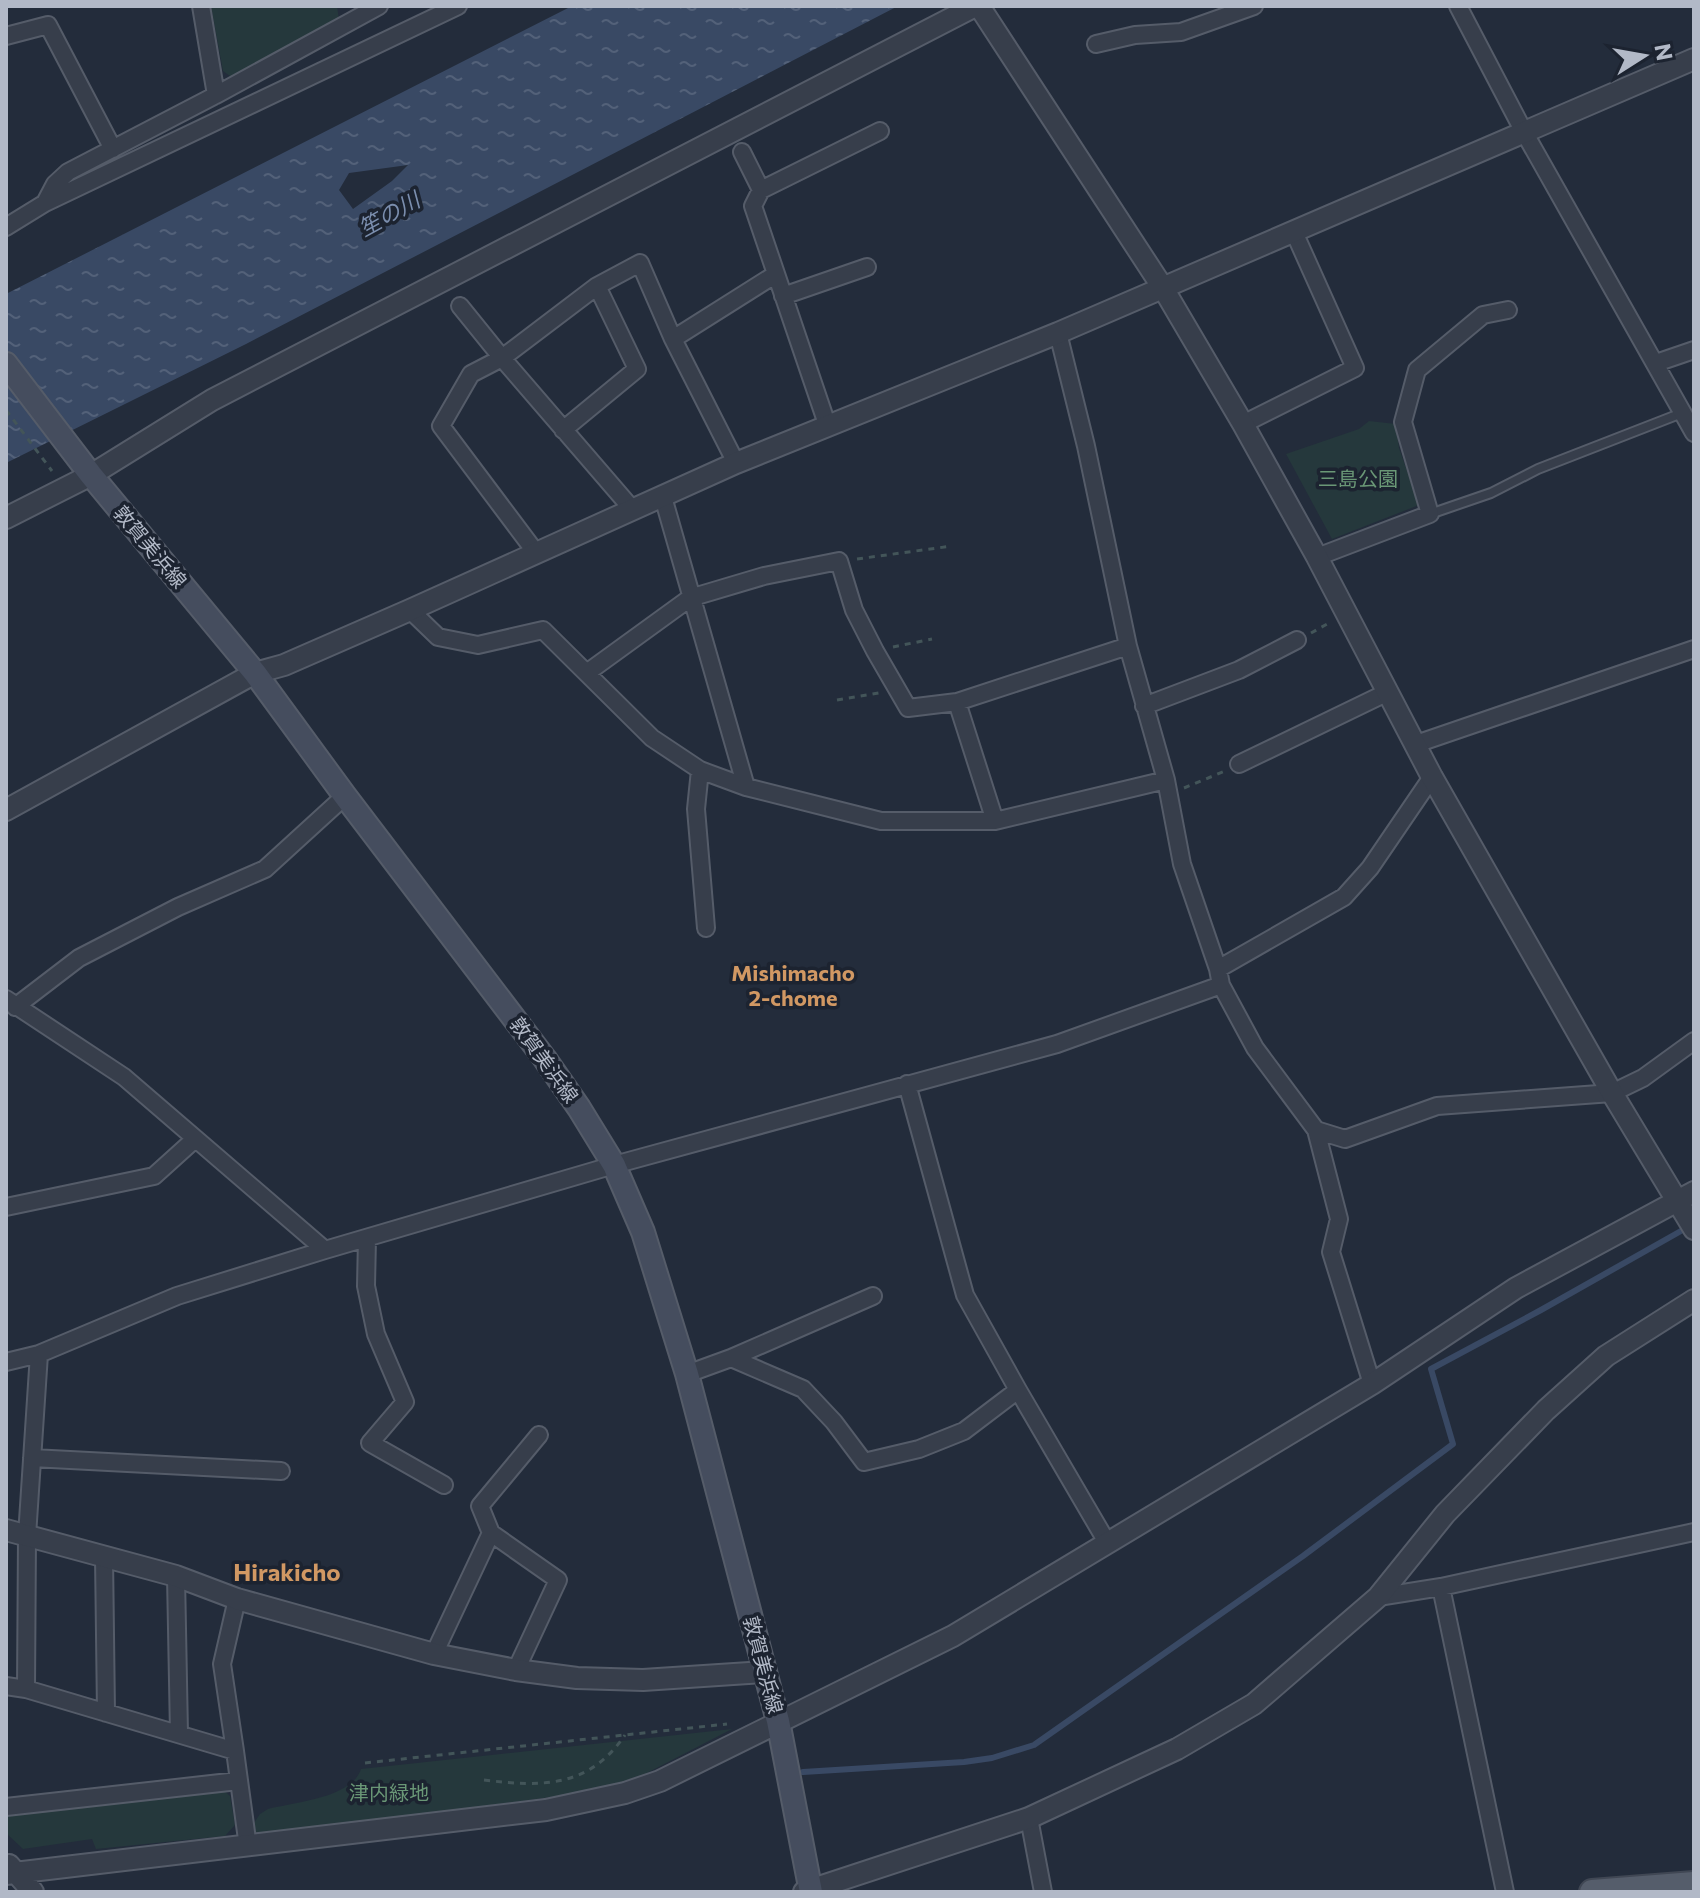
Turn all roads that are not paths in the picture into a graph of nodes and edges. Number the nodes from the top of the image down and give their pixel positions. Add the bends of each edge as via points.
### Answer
1 (201, 6) edge
2 (379, 6) edge
3 (458, 6) edge
4 (977, 6) edge
5 (1254, 6) edge
6 (1458, 6) edge
7 (347, 14) edge
8 (6, 36) edge
9 (1096, 44) dead end
10 (1694, 59) edge
11 (216, 95) junction
12 (880, 131) dead end
13 (1524, 132) junction
14 (113, 149) junction
15 (742, 152) dead end
16 (761, 190) junction
17 (45, 203) junction
18 (6, 227) edge
19 (1294, 232) junction
20 (867, 267) dead end
21 (776, 274) junction
22 (597, 286) junction
23 (1163, 288) junction
24 (783, 296) junction
25 (460, 306) dead end
26 (1508, 310) dead end
27 (1058, 333) junction
28 (673, 339) junction
29 (1694, 350) edge
30 (502, 358) junction
31 (1656, 363) junction
32 (6, 364) edge
33 (1683, 413) junction
34 (1243, 424) junction
35 (828, 427) junction
36 (563, 430) junction
37 (1694, 433) edge
38 (736, 463) junction
39 (91, 475) junction
40 (663, 497) junction
41 (633, 510) junction
42 (1430, 514) junction
43 (6, 518) edge
44 (537, 554) junction
45 (1317, 557) junction
46 (690, 598) junction
47 (410, 610) junction
48 (1297, 640) road end
49 (1128, 646) junction
50 (1694, 649) edge
51 (588, 672) junction
52 (255, 673) junction
53 (1388, 692) junction
54 (957, 702) junction
55 (1144, 706) junction
56 (1416, 744) junction
57 (1239, 764) road end
58 (700, 770) junction
59 (1432, 777) junction
60 (746, 787) junction
61 (1168, 787) junction
62 (345, 796) junction
63 (6, 810) edge
64 (995, 821) junction
65 (706, 928) dead end
66 (1219, 977) junction
67 (11, 1003) edge
68 (1694, 1041) edge
69 (907, 1084) junction
70 (1612, 1093) junction
71 (1316, 1130) junction
72 (195, 1139) junction
73 (614, 1165) junction
74 (1694, 1192) edge
75 (6, 1207) edge
76 (1684, 1215) edge
77 (367, 1238) junction
78 (325, 1250) junction
79 (873, 1296) dead end
80 (1694, 1300) edge
81 (39, 1354) junction
82 (731, 1358) junction
83 (6, 1362) edge
84 (687, 1374) junction
85 (1372, 1384) junction
86 (1018, 1390) junction
87 (539, 1435) dead end
88 (32, 1458) junction
89 (281, 1471) dead end
90 (444, 1485) dead end
91 (6, 1530) edge
92 (1694, 1532) edge
93 (491, 1533) junction
94 (27, 1536) junction
95 (1108, 1544) junction
96 (104, 1556) junction
97 (176, 1576) junction
98 (1441, 1587) junction
99 (1378, 1597) junction
100 (237, 1599) junction
101 (434, 1654) junction
102 (516, 1670) junction
103 (765, 1672) junction
104 (12, 1688) edge
105 (106, 1713) junction
106 (778, 1721) junction
107 (179, 1734) junction
108 (235, 1751) junction
109 (238, 1781) junction
110 (6, 1807) edge
111 (1029, 1818) junction
112 (248, 1847) junction
113 (9, 1870) edge
114 (1694, 1884) edge
115 (1639, 1890) edge
116 (808, 1891) edge
117 (33, 1892) edge
118 (1043, 1892) edge
119 (1505, 1892) edge
120 (1592, 1892) edge

1 - 11 street
2 - 7 street
3 - 17 street
4 - 23 street
4 - 39 street via 212,400
5 - 9 street via 1181,32
6 - 13 street
7 - 11 street
8 - 14 street via 48,25
10 - 13 street
11 - 14 street
12 - 16 street
13 - 19 street
13 - 31 street
14 - 17 street via 68,172
15 - 16 street
16 - 21 street via 753,206
17 - 18 street
19 - 23 street
19 - 34 street via 1355,368
20 - 24 street
21 - 24 street
21 - 28 street
22 - 28 street via 640,263
22 - 30 street
22 - 36 street via 637,369
23 - 27 street
23 - 34 street
24 - 35 street
25 - 30 street
26 - 42 street via 1483,315 1417,370 1403,422
27 - 35 street
27 - 49 street
28 - 38 street
29 - 31 street
30 - 36 street
30 - 44 street via 471,374 441,426
31 - 33 street
32 - 39 main road, 敦賀美浜線
33 - 37 street
33 - 42 lane
34 - 45 street
35 - 38 street
36 - 41 street
38 - 40 street
39 - 43 street
39 - 52 main road, 敦賀美浜線
40 - 41 street
40 - 46 street
41 - 44 street
42 - 45 street
44 - 47 street
45 - 53 street
46 - 51 street
46 - 54 street via 839,561 854,610 908,708
46 - 60 street
47 - 51 street via 438,637 478,645 543,630
47 - 52 street
48 - 55 street via 1239,670
49 - 54 street
49 - 55 street
50 - 56 street
51 - 58 street via 652,738
52 - 62 main road, 敦賀美浜線
52 - 63 street
53 - 56 street
53 - 57 street
54 - 64 street
55 - 61 street
56 - 59 street
58 - 60 street
58 - 65 street via 696,809
59 - 66 street via 1344,897
59 - 70 street
60 - 64 street via 881,821
61 - 64 street
61 - 66 street via 1182,864
62 - 67 street via 265,869 79,958
62 - 73 main road, 敦賀美浜線 via 545,1059
66 - 69 street via 1057,1044
66 - 71 street via 1255,1048
67 - 72 street via 124,1077
68 - 70 street
69 - 73 street
69 - 86 street via 965,1295
70 - 71 street via 1437,1106 1345,1139
70 - 76 street
71 - 85 street via 1339,1219 1331,1252
72 - 75 street via 154,1176
72 - 78 street
73 - 77 street
73 - 84 main road, 敦賀美浜線 via 643,1232
74 - 76 street
76 - 85 street via 1516,1288
77 - 78 street
77 - 90 street via 366,1286 376,1334 405,1402 370,1443
78 - 81 street via 177,1296
79 - 82 street
80 - 99 street via 1606,1356 1546,1410 1445,1514
81 - 83 street
81 - 88 street
82 - 84 street
82 - 86 street via 803,1389 864,1462 964,1431
84 - 103 main road, 敦賀美浜線
85 - 95 street
86 - 95 street
87 - 93 street via 480,1506
88 - 89 street
88 - 94 street
91 - 94 street
92 - 98 street
93 - 101 street
93 - 102 street via 558,1580
94 - 96 street
94 - 104 street
95 - 106 street via 953,1636
96 - 97 street
96 - 105 street
97 - 100 street
97 - 107 street
98 - 99 street
98 - 119 street
99 - 111 street via 1254,1704 1177,1749
100 - 101 street
100 - 108 street via 222,1664
101 - 102 street
102 - 103 street via 643,1680
103 - 106 main road, 敦賀美浜線
104 - 105 street
105 - 107 street
106 - 112 street via 660,1781 604,1798
106 - 116 main road, 敦賀美浜線
107 - 108 street
108 - 109 street
109 - 110 street
109 - 112 street
111 - 116 street
111 - 118 street
112 - 113 street
113 - 117 street
114 - 115 main road
115 - 120 main road

